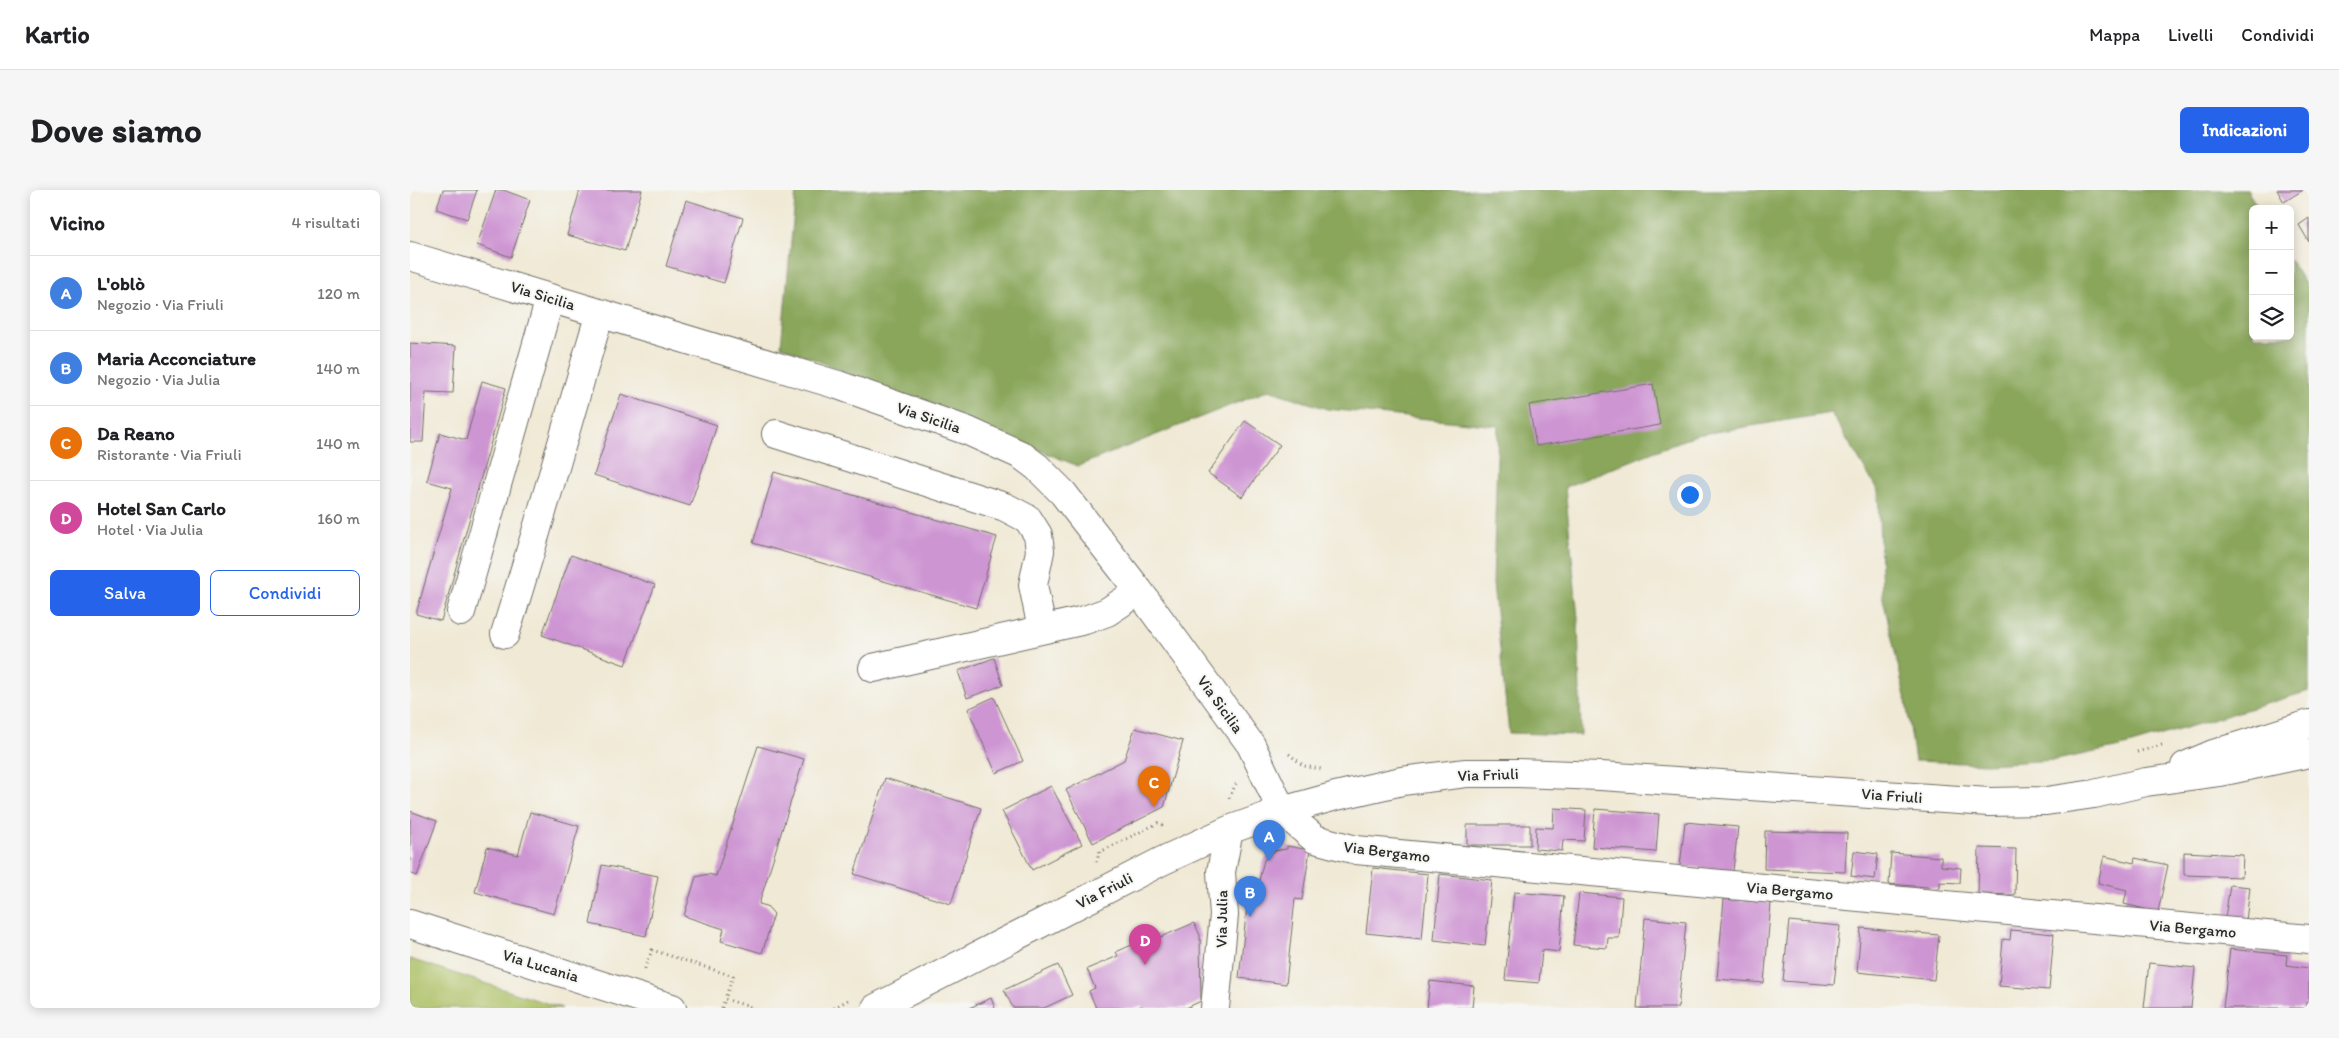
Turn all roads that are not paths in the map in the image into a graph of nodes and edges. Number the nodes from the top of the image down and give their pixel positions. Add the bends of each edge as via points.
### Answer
1 (410, 256) edge
2 (550, 298) junction
3 (600, 313) junction
4 (776, 434) dead end
5 (1139, 592) junction
6 (461, 612) dead end
7 (1042, 630) junction
8 (505, 634) dead end
9 (873, 668) dead end
10 (2309, 724) edge
11 (2309, 752) edge
12 (2146, 782) junction
13 (1282, 811) junction
14 (1230, 830) junction
15 (410, 924) edge
16 (2309, 939) edge
17 (672, 1008) edge
18 (876, 1008) edge
19 (1215, 1008) edge

1 - 2 street, Via Sicilia
2 - 3 street, Via Sicilia
2 - 6 street
3 - 5 street, Via Sicilia via 838,385 1005,446 1050,479
3 - 8 street
4 - 7 street via 1021,514 1034,526 1040,543 1033,586
5 - 7 street via 1100,615
5 - 13 street, Via Sicilia via 1250,745
7 - 9 street
10 - 12 street, Via Friuli via 2213,754
11 - 12 street, Via Friuli via 2220,772
12 - 13 street, Via Friuli via 2046,801 1989,802 1601,776 1466,773 1356,791
13 - 14 street, Via Friuli
13 - 16 street, Via Bergamo via 1316,839 1356,850
14 - 18 street, Via Friuli via 1018,933
14 - 19 street, Via Julia via 1221,872 1224,915
15 - 17 street, Via Lucania

